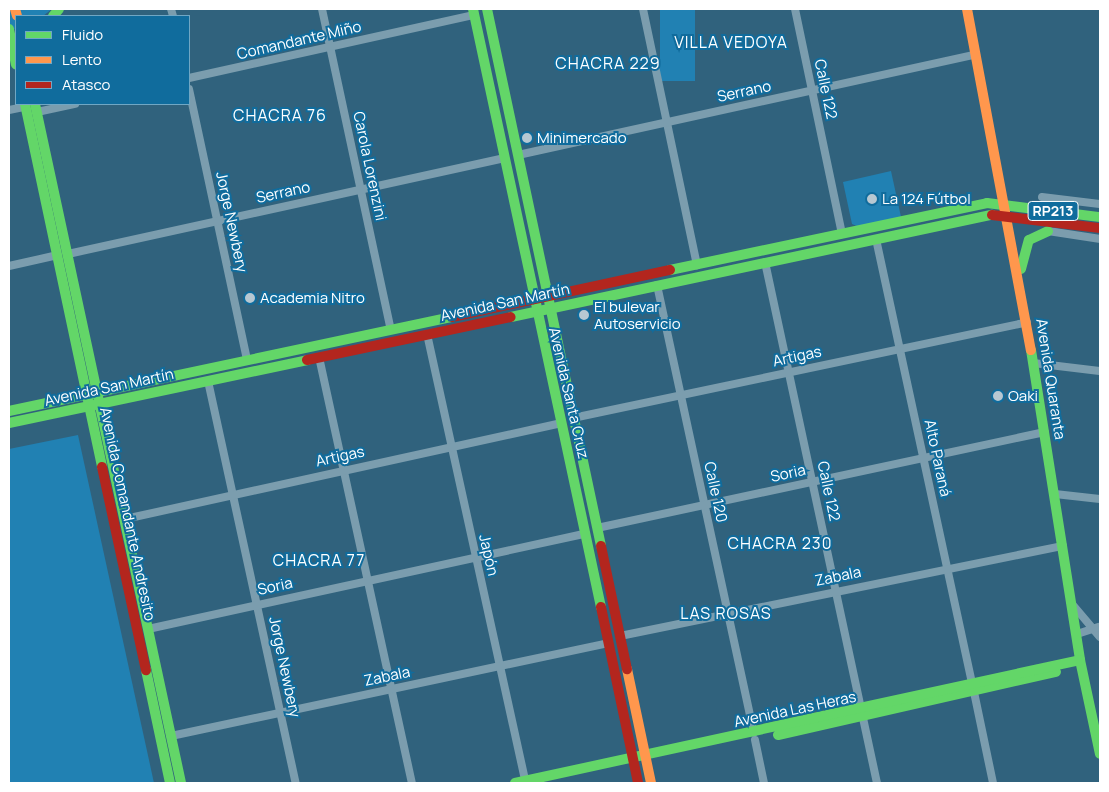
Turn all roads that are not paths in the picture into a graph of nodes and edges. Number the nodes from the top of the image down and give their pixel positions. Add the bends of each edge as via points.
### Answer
1 (322, 9) edge
2 (487, 9) edge
3 (643, 9) edge
4 (794, 9) edge
5 (967, 9) edge
6 (473, 12) edge
7 (11, 34) edge
8 (330, 47) junction
9 (976, 54) junction
10 (13, 58) edge
11 (190, 78) edge
12 (812, 90) junction
13 (190, 94) edge
14 (60, 105) edge
15 (30, 107) edge
16 (9, 110) edge
17 (667, 122) junction
18 (518, 155) junction
19 (504, 158) junction
20 (361, 189) junction
21 (1042, 197) dead end
22 (1006, 204) junction
23 (1100, 204) edge
24 (1008, 217) junction
25 (1100, 218) edge
26 (217, 221) junction
27 (1085, 226) junction
28 (1100, 228) edge
29 (1048, 231) joint
30 (842, 234) junction
31 (1098, 238) edge
32 (876, 239) junction
33 (63, 254) junction
34 (765, 262) junction
35 (697, 265) junction
36 (9, 266) edge
37 (1020, 279) junction
38 (657, 285) junction
39 (547, 297) junction
40 (533, 300) junction
41 (549, 308) junction
42 (536, 311) junction
43 (1026, 322) junction
44 (391, 330) junction
45 (427, 334) junction
46 (900, 349) junction
47 (318, 357) junction
48 (247, 360) junction
49 (1033, 363) junction
50 (1100, 371) edge
51 (789, 372) junction
52 (208, 381) junction
53 (92, 393) junction
54 (682, 395) junction
55 (95, 405) junction
56 (9, 411) edge
57 (573, 418) junction
58 (9, 423) edge
59 (561, 423) junction
60 (1044, 432) junction
61 (451, 447) junction
62 (924, 458) junction
63 (343, 470) junction
64 (813, 482) junction
65 (232, 494) junction
66 (1055, 494) junction
67 (1100, 499) edge
68 (705, 505) junction
69 (125, 519) junction
70 (597, 528) junction
71 (585, 534) junction
72 (1063, 546) junction
73 (476, 559) junction
74 (947, 567) junction
75 (367, 580) junction
76 (836, 590) junction
77 (258, 603) junction
78 (1072, 604) junction
79 (728, 613) junction
80 (1098, 626) edge
81 (148, 629) junction
82 (1077, 634) junction
83 (620, 636) junction
84 (1100, 637) edge
85 (608, 644) junction
86 (1081, 663) junction
87 (501, 666) junction
88 (973, 688) junction
89 (392, 689) junction
90 (281, 713) junction
91 (862, 714) junction
92 (171, 736) junction
93 (754, 736) junction
94 (1100, 754) edge
95 (646, 759) junction
96 (633, 762) junction
97 (520, 782) edge
98 (170, 783) edge
99 (180, 783) edge
100 (296, 783) edge
101 (412, 783) edge
102 (544, 783) edge
103 (638, 783) edge
104 (651, 783) edge
105 (764, 783) edge
106 (877, 783) edge
107 (993, 783) edge

1 - 8 street, Carola Lorenzini
2 - 18 main road, Avenida Santa Cruz
3 - 17 street
4 - 12 street, Calle 122
5 - 9 main road, Avenida Quaranta
6 - 8 street, Comandante Miño
6 - 19 main road, Avenida Santa Cruz
7 - 10 main road
8 - 11 street, Comandante Miño
8 - 20 street, Carola Lorenzini
9 - 12 street, Serrano
9 - 22 main road, Avenida Quaranta
12 - 17 street, Serrano
12 - 30 street, Calle 122
13 - 26 street, Jorge Newbery
14 - 15 street
15 - 16 street
15 - 33 main road, Avenida Comandante Andresito
17 - 18 street, Serrano
17 - 35 street
18 - 39 main road, Avenida Santa Cruz
19 - 20 street, Serrano
19 - 40 main road, Avenida Santa Cruz
20 - 26 street, Serrano
20 - 44 street, Carola Lorenzini
21 - 23 street
22 - 24 main road, Avenida Quaranta
22 - 25 main road, RP213
22 - 30 main road, Avenida San Martín via 987,203
24 - 27 main road, RP213
24 - 32 main road, Avenida San Martín via 989,215
24 - 37 main road, Avenida Quaranta
26 - 33 street, Serrano
26 - 48 street, Jorge Newbery
27 - 28 main road, RP213
27 - 31 street
29 - 31 street
29 - 37 main road via 1029,240
30 - 35 main road, Avenida San Martín
32 - 34 main road, Avenida San Martín
32 - 46 street, Alto Paraná
33 - 36 street, Serrano
33 - 53 main road, Avenida Comandante Andresito
34 - 38 main road, Avenida San Martín
34 - 51 street, Calle 122
35 - 39 main road, Avenida San Martín
37 - 43 main road, Avenida Quaranta
38 - 41 main road, Avenida San Martín
38 - 54 street, Calle 120
39 - 40 main road, Avenida San Martín
39 - 41 main road, Avenida Santa Cruz
40 - 42 main road, Avenida Santa Cruz
40 - 44 main road, Avenida San Martín
41 - 42 main road, Avenida San Martín
41 - 57 main road, Avenida Santa Cruz
42 - 45 main road, Avenida San Martín
42 - 59 main road, Avenida Santa Cruz
43 - 46 street, Artigas
43 - 49 main road, Avenida Quaranta
44 - 48 main road, Avenida San Martín
45 - 47 main road, Avenida San Martín
45 - 61 street, Japón
46 - 51 street, Artigas
46 - 62 street, Alto Paraná
47 - 52 main road, Avenida San Martín
47 - 63 street
48 - 53 main road, Avenida San Martín
49 - 50 street
49 - 60 main road, Avenida Quaranta
51 - 54 street, Artigas
51 - 64 street, Calle 122
52 - 55 main road, Avenida San Martín
52 - 65 street, Jorge Newbery
53 - 55 main road, Avenida Comandante Andresito
53 - 56 main road, Avenida San Martín
54 - 57 street, Artigas
54 - 68 street, Calle 120
55 - 58 main road, Avenida San Martín
55 - 69 main road, Avenida Comandante Andresito
55 - 98 main road, Avenida Comandante Andresito
57 - 70 main road, Avenida Santa Cruz
59 - 61 street, Artigas
59 - 71 main road, Avenida Santa Cruz
60 - 62 street, Soria
60 - 66 main road, Avenida Quaranta
61 - 63 street, Artigas
61 - 73 street, Japón
62 - 64 street, Soria
62 - 74 street, Alto Paraná
63 - 65 street, Artigas
63 - 75 street
64 - 68 street, Soria
64 - 76 street, Calle 122
65 - 69 street, Artigas
65 - 77 street, Jorge Newbery
66 - 67 street
66 - 72 main road, Avenida Quaranta
68 - 70 street, Soria
68 - 79 street, Calle 120
69 - 81 main road, Avenida Comandante Andresito
70 - 83 main road, Avenida Santa Cruz
71 - 73 street, Soria
71 - 85 main road, Avenida Santa Cruz
72 - 74 street, Zabala
72 - 78 main road, Avenida Quaranta
73 - 75 street, Soria
73 - 87 street, Japón
74 - 76 street, Zabala
74 - 88 street, Alto Paraná
75 - 77 street, Soria
75 - 89 street
76 - 79 street, Zabala
76 - 91 street, Calle 122
77 - 81 street, Soria
77 - 90 street, Jorge Newbery
78 - 80 street
78 - 82 main road, Avenida Quaranta
79 - 83 street, Zabala
79 - 93 street, Calle 120
80 - 82 street
80 - 84 street
81 - 92 main road, Avenida Comandante Andresito
82 - 86 main road, Avenida Quaranta
83 - 95 main road, Avenida Santa Cruz
85 - 87 street, Zabala
85 - 96 main road, Avenida Santa Cruz
86 - 88 main road, Avenida Las Heras
86 - 94 main road, Avenida Quaranta
87 - 89 street, Zabala
87 - 97 street, Japón
88 - 91 main road, Avenida Las Heras
88 - 107 street, Alto Paraná
89 - 90 street, Zabala
89 - 101 street
90 - 92 street, Zabala
90 - 100 street, Jorge Newbery
91 - 93 main road, Avenida Las Heras
91 - 106 street, Calle 122
92 - 99 main road, Avenida Comandante Andresito
93 - 95 main road, Avenida Las Heras
93 - 105 street, Calle 120
95 - 96 main road, Avenida Las Heras
95 - 104 main road, Avenida Santa Cruz
96 - 97 main road, Avenida Las Heras
96 - 102 main road, Avenida Las Heras
96 - 103 main road, Avenida Santa Cruz

